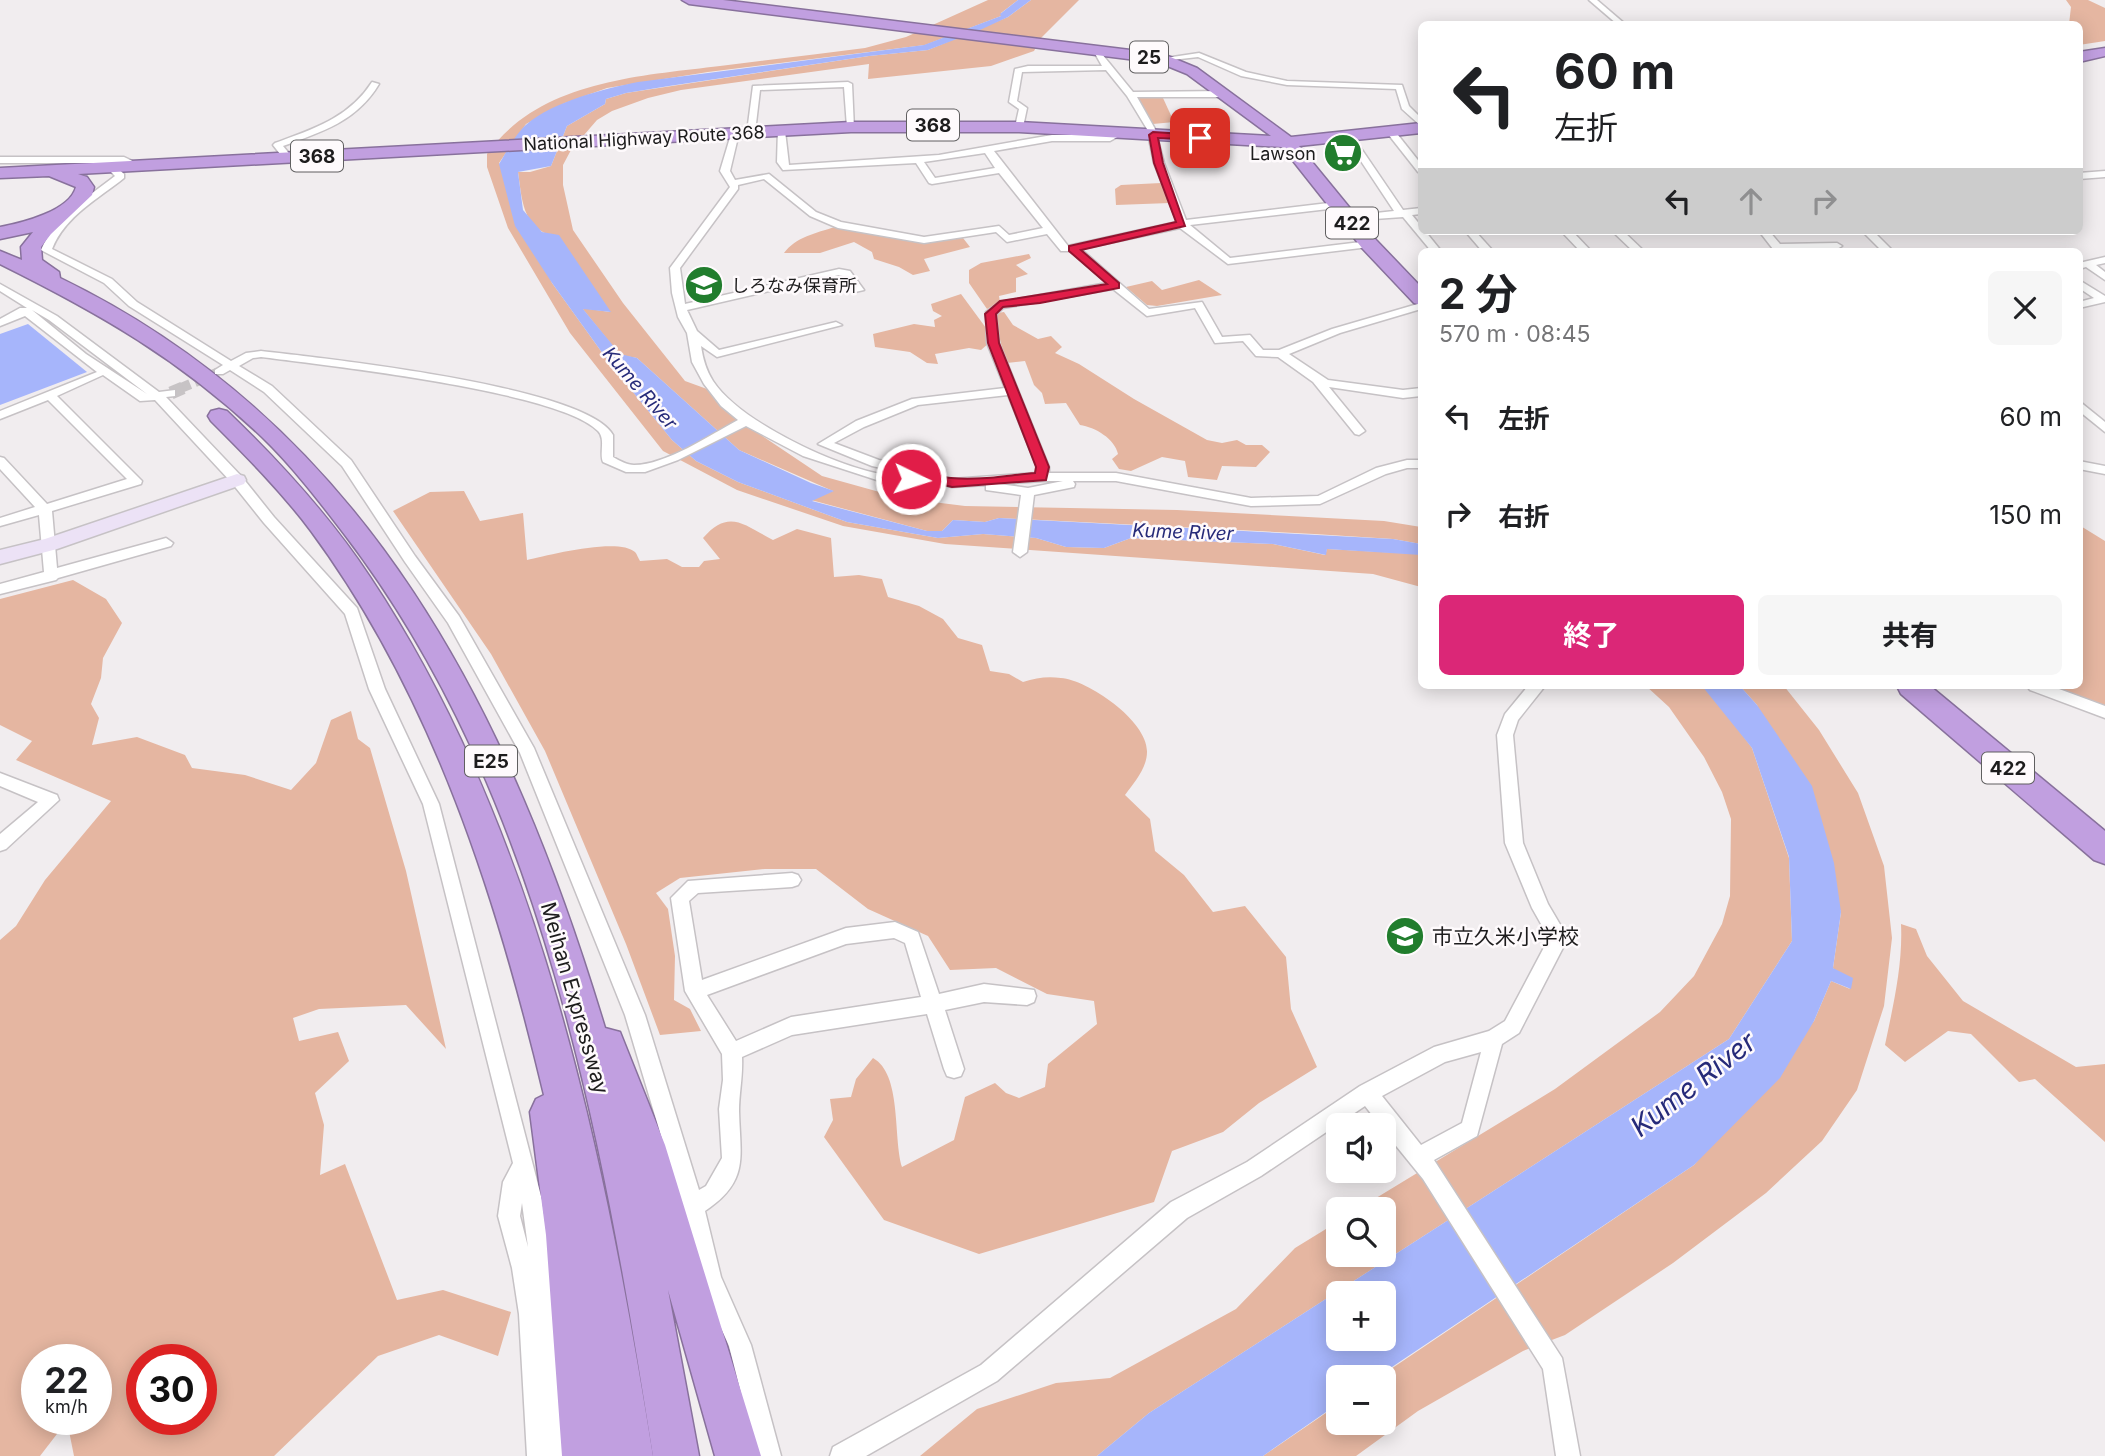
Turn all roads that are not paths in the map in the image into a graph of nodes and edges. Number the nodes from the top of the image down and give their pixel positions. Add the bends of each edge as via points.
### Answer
1 (689, 0) edge
2 (1593, 0) edge
3 (1618, 21) edge
4 (1097, 50) junction
5 (2105, 52) edge
6 (2083, 56) edge
7 (1163, 59) junction
8 (1109, 68) junction
9 (375, 84) dead end
10 (1226, 94) junction
11 (1131, 95) junction
12 (1418, 122) edge
13 (851, 127) junction
14 (1019, 127) junction
15 (1418, 127) edge
16 (781, 131) junction
17 (1391, 132) junction
18 (743, 133) junction
19 (1118, 133) junction
20 (1153, 135) junction
21 (1349, 137) junction
22 (1287, 142) junction
23 (988, 149) junction
24 (287, 157) junction
25 (914, 160) junction
26 (0, 162) edge
27 (200, 162) junction
28 (138, 166) junction
29 (1418, 166) edge
30 (1001, 170) junction
31 (53, 171) junction
32 (116, 172) junction
33 (0, 174) edge
34 (2105, 174) edge
35 (2083, 176) edge
36 (733, 183) junction
37 (83, 195) junction
38 (1418, 211) edge
39 (1343, 212) junction
40 (1403, 213) junction
41 (1182, 224) junction
42 (1050, 230) junction
43 (1418, 230) edge
44 (0, 233) edge
45 (1474, 235) edge
46 (1570, 235) edge
47 (1621, 235) edge
48 (1767, 235) edge
49 (1871, 235) edge
50 (1369, 244) junction
51 (1073, 248) junction
52 (1485, 248) edge
53 (1583, 248) edge
54 (1636, 248) edge
55 (1808, 248) edge
56 (1885, 248) edge
57 (0, 257) edge
58 (2105, 260) edge
59 (2083, 265) edge
60 (0, 273) edge
61 (2105, 277) edge
62 (1116, 285) junction
63 (2083, 286) edge
64 (0, 287) edge
65 (859, 290) dead end
66 (1418, 296) edge
67 (0, 297) edge
68 (2083, 304) edge
69 (1418, 307) edge
70 (682, 308) junction
71 (27, 311) junction
72 (0, 323) edge
73 (836, 325) dead end
74 (693, 332) junction
75 (1281, 353) junction
76 (215, 368) junction
77 (97, 375) dead end
78 (1317, 380) junction
79 (1011, 391) junction
80 (1418, 392) edge
81 (49, 394) junction
82 (165, 395) junction
83 (2083, 408) edge
84 (0, 415) edge
85 (746, 421) junction
86 (2105, 428) edge
87 (1359, 431) dead end
88 (0, 461) edge
89 (1418, 464) edge
90 (2083, 466) edge
91 (2105, 470) edge
92 (1042, 477) junction
93 (1095, 477) junction
94 (935, 479) junction
95 (237, 480) junction
96 (967, 482) junction
97 (1027, 498) junction
98 (45, 510) junction
99 (0, 522) edge
100 (166, 543) dead end
101 (50, 544) junction
102 (1020, 552) dead end
103 (0, 557) edge
104 (51, 577) junction
105 (0, 589) edge
106 (1535, 689) edge
107 (1914, 689) edge
108 (2043, 689) edge
109 (2105, 712) edge
110 (460, 768) junction
111 (0, 779) edge
112 (0, 844) edge
113 (2105, 850) edge
114 (792, 880) dead end
115 (562, 937) junction
116 (694, 991) junction
117 (1027, 996) dead end
118 (933, 1004) junction
119 (1494, 1039) junction
120 (732, 1052) junction
121 (954, 1069) dead end
122 (1367, 1093) junction
123 (524, 1164) junction
124 (1424, 1165) junction
125 (693, 1206) junction
126 (539, 1456) edge
127 (555, 1456) edge
128 (584, 1456) edge
129 (630, 1456) edge
130 (676, 1456) edge
131 (738, 1456) edge
132 (769, 1456) edge
133 (842, 1456) edge
134 (1568, 1456) edge

1 - 4 highway, 25
2 - 3 street
4 - 7 highway, 25
4 - 8 street
5 - 6 highway
7 - 10 highway, 25 via 1192,71
7 - 12 street via 1199,55 1244,75 1287,83 1399,87 1405,107
8 - 11 street
8 - 14 street via 1018,71 1013,102 1023,108
9 - 24 street via 370,94 337,122 278,145
10 - 11 street
10 - 22 highway, 25
11 - 20 street
13 - 14 highway, National Highway Route 368 / 368
13 - 16 highway, National Highway Route 368 / 368
13 - 18 street via 848,83 768,87 756,88
14 - 19 highway, National Highway Route 368 / 368
15 - 17 highway, National Highway Route 368
16 - 18 highway, National Highway Route 368 / 368
16 - 25 street via 786,168
17 - 21 highway, National Highway Route 368
17 - 29 street
18 - 24 highway, National Highway Route 368 / 368
18 - 36 street via 725,171
19 - 20 highway, National Highway Route 368 / 368
19 - 23 street via 1110,138 1052,138
20 - 22 highway, National Highway Route 368 / 368
20 - 41 street
21 - 22 highway, National Highway Route 368
21 - 40 street
22 - 39 highway, 422
23 - 25 street
23 - 30 street
24 - 27 highway, National Highway Route 368 / 368
25 - 30 street via 932,181
26 - 28 street via 124,160
26 - 32 highway
27 - 28 highway, National Highway Route 368 / 368
27 - 32 highway
28 - 32 highway, National Highway Route 368 / 368
30 - 42 street
31 - 32 highway, National Highway Route 368 / 368
31 - 33 highway, National Highway Route 368 / 368
31 - 37 highway via 85,184
32 - 37 highway
32 - 76 street via 50,236 46,250 108,281
33 - 44 highway via 60,178 79,188 73,200 47,220
34 - 35 street
36 - 42 street via 766,176 827,221 924,240 999,229 1007,239
36 - 70 street via 732,194 675,268
37 - 76 highway via 34,242 29,253 32,262
38 - 40 street
39 - 40 street
39 - 41 street
39 - 50 highway, 422
40 - 43 street
41 - 50 street via 1228,261
41 - 51 street
42 - 51 street via 1065,249
45 - 52 street
46 - 53 street
47 - 54 street
48 - 55 street via 1777,247
49 - 56 street
50 - 66 highway, 422
51 - 62 street
57 - 76 highway, Meihan Expressway / E25
58 - 59 street
59 - 61 street
60 - 110 highway, Meihan Expressway / E25 via 59,302 137,350 208,405 288,484 359,577 428,697
62 - 75 street via 1147,313 1198,304 1219,341 1246,337 1260,354
62 - 79 street via 994,308 990,314 993,343
63 - 68 street via 2103,299
64 - 82 street
65 - 70 street via 846,272 839,272
67 - 71 street
69 - 75 street
70 - 74 street
71 - 72 street
71 - 82 street via 144,398
73 - 74 street via 717,354
74 - 85 street via 698,362 708,382
75 - 78 street
76 - 85 street via 261,354 489,389 568,411 603,429 607,459 636,469 653,466
76 - 115 highway, Meihan Expressway / E25 via 266,431 349,518 421,626 490,757
76 - 125 street via 268,389 347,463 454,620 528,752 635,1015
77 - 81 street
78 - 80 street
78 - 87 street
79 - 92 street
79 - 94 street via 916,402 824,444
81 - 84 street
81 - 98 street via 136,481
82 - 95 street
83 - 86 street
85 - 94 street via 807,453 860,472 886,479
88 - 98 street
89 - 93 street via 1381,471 1321,500 1290,502 1251,502 1162,484
90 - 91 street
92 - 93 street
92 - 96 street
93 - 97 street
94 - 96 street
95 - 101 street
95 - 123 street via 352,612 377,689 431,804
96 - 97 street
97 - 102 street
98 - 99 street
98 - 101 street
100 - 104 street
101 - 103 street
101 - 104 street
104 - 105 street
106 - 119 street via 1511,718 1505,735 1514,843 1559,938 1512,1027
107 - 113 highway, 422
108 - 109 street
110 - 128 highway via 543,1080 566,1235
110 - 129 highway, Meihan Expressway / E25 via 505,893 557,1065 588,1202
111 - 112 street via 51,800
114 - 116 street via 694,886 680,898
115 - 130 highway, Meihan Expressway / E25 via 626,1186
115 - 131 highway via 646,1145
116 - 118 street via 846,936 895,930 912,938
116 - 120 street
117 - 118 street via 984,993
118 - 120 street via 791,1026
118 - 121 street
119 - 122 street via 1441,1054
119 - 124 street via 1470,1129
120 - 125 street via 732,1158 713,1193
122 - 124 street
122 - 133 street via 1254,1169 1179,1210 989,1373
123 - 126 street via 514,1182 509,1216 530,1314
123 - 127 street via 534,1206 546,1314
124 - 134 street via 1554,1366
125 - 132 street via 710,1279 740,1345

